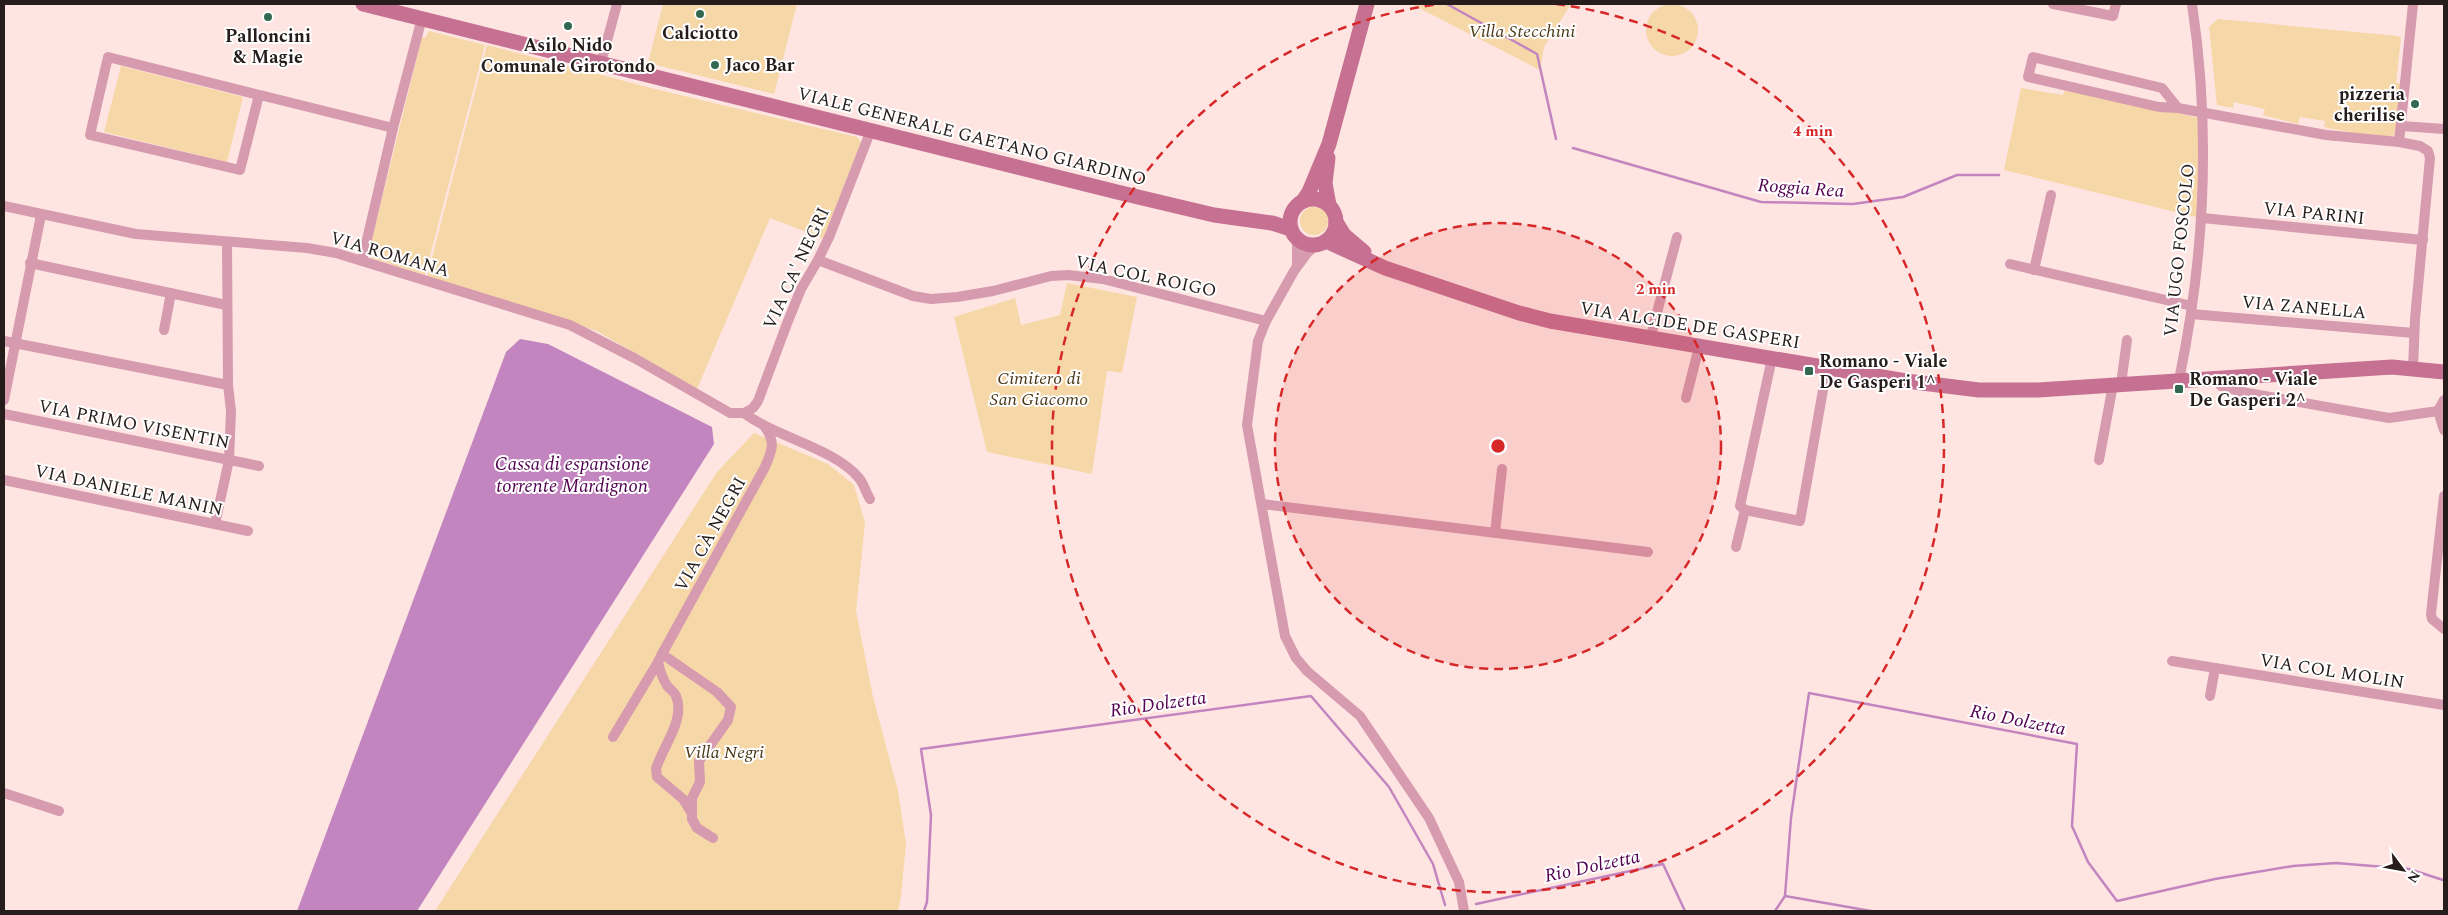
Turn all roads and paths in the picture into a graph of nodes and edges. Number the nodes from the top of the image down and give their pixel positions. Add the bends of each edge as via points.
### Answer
1 (363, 4) edge
2 (617, 4) edge
3 (1367, 4) edge
4 (2053, 4) edge
5 (2116, 4) edge
6 (2192, 4) edge
7 (2413, 4) edge
8 (422, 18) junction
9 (601, 63) junction
10 (259, 95) junction
11 (2168, 96) junction
12 (2159, 107) junction
13 (2178, 108) junction
14 (2204, 114) junction
15 (2402, 126) junction
16 (393, 128) junction
17 (2444, 129) edge
18 (871, 130) junction
19 (2399, 142) junction
20 (1329, 144) junction
21 (2051, 195) dead end
22 (1298, 204) junction
23 (1329, 205) junction
24 (4, 206) edge
25 (41, 215) junction
26 (1222, 216) junction
27 (2202, 218) junction
28 (1336, 222) junction
29 (1294, 234) junction
30 (1677, 237) dead end
31 (2422, 240) junction
32 (227, 242) junction
33 (1322, 243) junction
34 (818, 260) junction
35 (362, 261) junction
36 (30, 263) junction
37 (2010, 264) dead end
38 (1296, 268) junction
39 (1385, 268) junction
40 (2034, 270) junction
41 (171, 293) junction
42 (226, 305) junction
43 (2191, 310) junction
44 (1266, 321) junction
45 (164, 330) dead end
46 (2414, 333) junction
47 (1650, 338) junction
48 (2127, 340) dead end
49 (4, 341) edge
50 (15, 344) junction
51 (1699, 347) junction
52 (1772, 358) junction
53 (1827, 366) junction
54 (2413, 369) junction
55 (2444, 372) edge
56 (2217, 378) junction
57 (2179, 380) junction
58 (228, 385) junction
59 (2117, 385) junction
60 (1686, 398) dead end
61 (4, 400) edge
62 (2444, 400) edge
63 (2438, 411) junction
64 (744, 413) junction
65 (4, 414) edge
66 (764, 427) junction
67 (2444, 430) edge
68 (229, 460) junction
69 (2099, 460) dead end
70 (259, 466) dead end
71 (1502, 469) dead end
72 (4, 480) edge
73 (2444, 496) edge
74 (870, 499) dead end
75 (1262, 504) junction
76 (1745, 510) junction
77 (215, 524) junction
78 (2443, 527) edge
79 (248, 530) dead end
80 (1495, 533) junction
81 (1736, 547) dead end
82 (1648, 552) dead end
83 (2444, 629) edge
84 (660, 658) junction
85 (2172, 661) dead end
86 (2215, 668) junction
87 (2210, 696) dead end
88 (2444, 705) edge
89 (612, 737) dead end
90 (4, 793) edge
91 (59, 810) dead end
92 (691, 812) junction
93 (713, 838) dead end
94 (1464, 911) edge

1 - 8 main road, VIALE GENERALE GAETANO GIARDINO
2 - 9 street
3 - 20 main road
4 - 5 street via 2113,16
6 - 14 street, VIA UGO FOSCOLO
7 - 15 street
8 - 9 main road, VIALE GENERALE GAETANO GIARDINO
8 - 16 street
9 - 18 main road, VIALE GENERALE GAETANO GIARDINO
10 - 10 street via 108,57 90,136 240,170
10 - 16 street
11 - 12 street via 2164,105
11 - 12 street via 2162,88 2033,57 2028,77
11 - 13 street
12 - 13 street
13 - 14 street
14 - 19 street via 2326,135
14 - 27 street, VIA UGO FOSCOLO
15 - 17 street
15 - 19 street
16 - 35 street
18 - 26 main road, VIALE GENERALE GAETANO GIARDINO
18 - 34 street, VIA CA' NEGRI
19 - 31 street via 2428,151 2430,169
20 - 22 main road via 1309,192
20 - 23 main road via 1325,184
21 - 40 street
22 - 23 main road via 1316,199
22 - 26 main road, VIALE GENERALE GAETANO GIARDINO via 1274,214
22 - 29 main road via 1290,221
23 - 28 main road
24 - 25 street, VIA ROMANA
25 - 32 street, VIA ROMANA via 136,234
25 - 36 street
26 - 29 main road, VIALE GENERALE GAETANO GIARDINO via 1272,223
27 - 31 street, VIA PARINI
27 - 43 street, VIA UGO FOSCOLO
28 - 33 main road via 1334,230
28 - 39 main road, VIA ALCIDE DE GASPERI via 1344,235
29 - 33 main road via 1304,243
29 - 38 street via 1299,250
30 - 47 street
31 - 46 street
32 - 35 street, VIA ROMANA via 307,248
32 - 42 street
33 - 38 street via 1308,252
33 - 39 main road, VIA ALCIDE DE GASPERI
34 - 44 street, VIA COL ROIGO via 912,296 956,297 1068,275 1102,279
34 - 64 street, VIA CA' NEGRI via 798,297 758,401 754,408
35 - 64 street, VIA ROMANA via 570,325 719,408 730,413
36 - 41 street
36 - 50 street
37 - 40 street, VIA ZANELLA
38 - 44 street
39 - 47 main road, VIA ALCIDE DE GASPERI via 1519,313
40 - 43 street, VIA ZANELLA
41 - 42 street
41 - 45 street
42 - 58 street
43 - 46 street, VIA ZANELLA
43 - 57 street, VIA UGO FOSCOLO
44 - 75 street via 1258,341 1247,425
46 - 54 street
47 - 51 main road, VIA ALCIDE DE GASPERI
48 - 59 street
49 - 50 street
50 - 58 street
50 - 61 street
51 - 52 main road, VIA ALCIDE DE GASPERI
51 - 60 street
52 - 53 main road, VIA ALCIDE DE GASPERI
52 - 76 street via 1740,502
53 - 59 main road, VIA ALCIDE DE GASPERI via 1906,381 2008,392
53 - 76 street via 1800,521
54 - 55 main road, VIA ALCIDE DE GASPERI
54 - 56 main road, VIA ALCIDE DE GASPERI
56 - 57 main road, VIA ALCIDE DE GASPERI
56 - 63 street via 2221,386 2242,392 2389,418
57 - 59 main road, VIA ALCIDE DE GASPERI
58 - 68 street via 231,411
59 - 69 street
62 - 63 street
63 - 67 street
64 - 66 street
65 - 68 street, VIA PRIMO VISENTIN
66 - 74 street via 844,464 860,479
66 - 84 street, VIA CÀ NEGRI via 771,436 773,448 765,467
68 - 70 street, VIA PRIMO VISENTIN
68 - 77 street
71 - 80 street
72 - 77 street, VIA DANIELE MANIN
73 - 78 street
75 - 80 street
75 - 94 street via 1285,636 1307,671 1360,716 1430,818 1459,882
76 - 81 street
77 - 79 street, VIA DANIELE MANIN
78 - 83 street via 2431,614 2432,619
80 - 82 street
84 - 89 street, VIA CÀ NEGRI
84 - 92 street via 662,676 678,702 674,726 656,769 657,777 683,799
84 - 92 street via 716,692 731,707 728,720 699,761 700,782 692,798
85 - 86 street, VIA COL MOLIN
86 - 87 street
86 - 88 street, VIA COL MOLIN
90 - 91 street
92 - 93 street via 697,828

